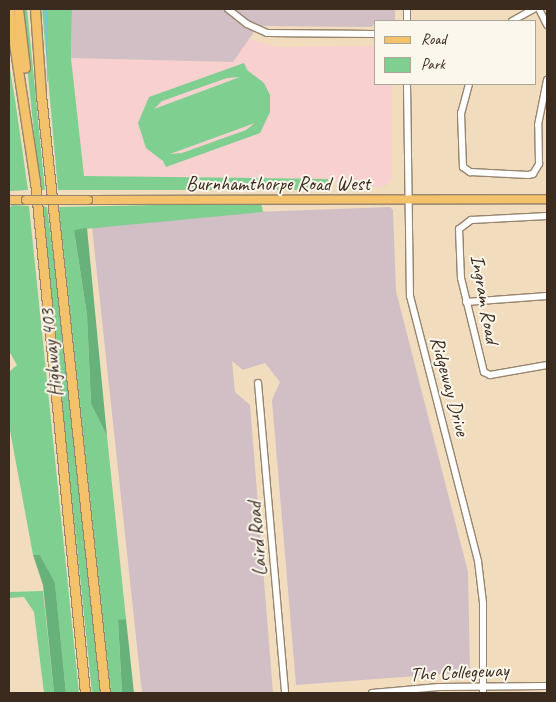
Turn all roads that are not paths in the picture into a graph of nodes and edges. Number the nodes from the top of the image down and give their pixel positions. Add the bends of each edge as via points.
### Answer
1 (18, 9) edge
2 (35, 9) edge
3 (228, 9) edge
4 (534, 9) edge
5 (539, 9) edge
6 (9, 10) edge
7 (514, 20) edge
8 (547, 25) edge
9 (374, 34) edge
10 (547, 80) edge
11 (22, 82) junction
12 (407, 85) edge
13 (470, 85) edge
14 (407, 199) junction
15 (547, 199) edge
16 (9, 200) edge
17 (547, 216) edge
18 (547, 296) edge
19 (466, 302) junction
20 (547, 364) edge
21 (258, 383) dead end
22 (547, 686) edge
23 (483, 690) edge
24 (85, 693) edge
25 (105, 693) edge
26 (285, 693) edge
27 (372, 693) edge

1 - 11 highway via 25,73
2 - 25 highway, Highway 403 via 41,95
3 - 9 street via 247,24 267,33
4 - 7 street
5 - 8 street
6 - 11 highway, Highway 403
10 - 13 street via 538,125 539,164 533,174 528,175 470,172 463,167 461,113
11 - 24 highway, Highway 403 via 35,181
12 - 14 street, Ridgeway Drive
14 - 15 main road, Burnhamthorpe Road West
14 - 16 main road, Burnhamthorpe Road West, bridge
14 - 23 street, Ridgeway Drive via 410,296 478,561 483,603
17 - 19 street, Ingram Road via 463,223 459,229 460,270
18 - 19 street
19 - 20 street, Ingram Road via 484,372 490,375
21 - 26 street, Laird Road
22 - 23 street, The Collegeway
23 - 27 street, The Collegeway

